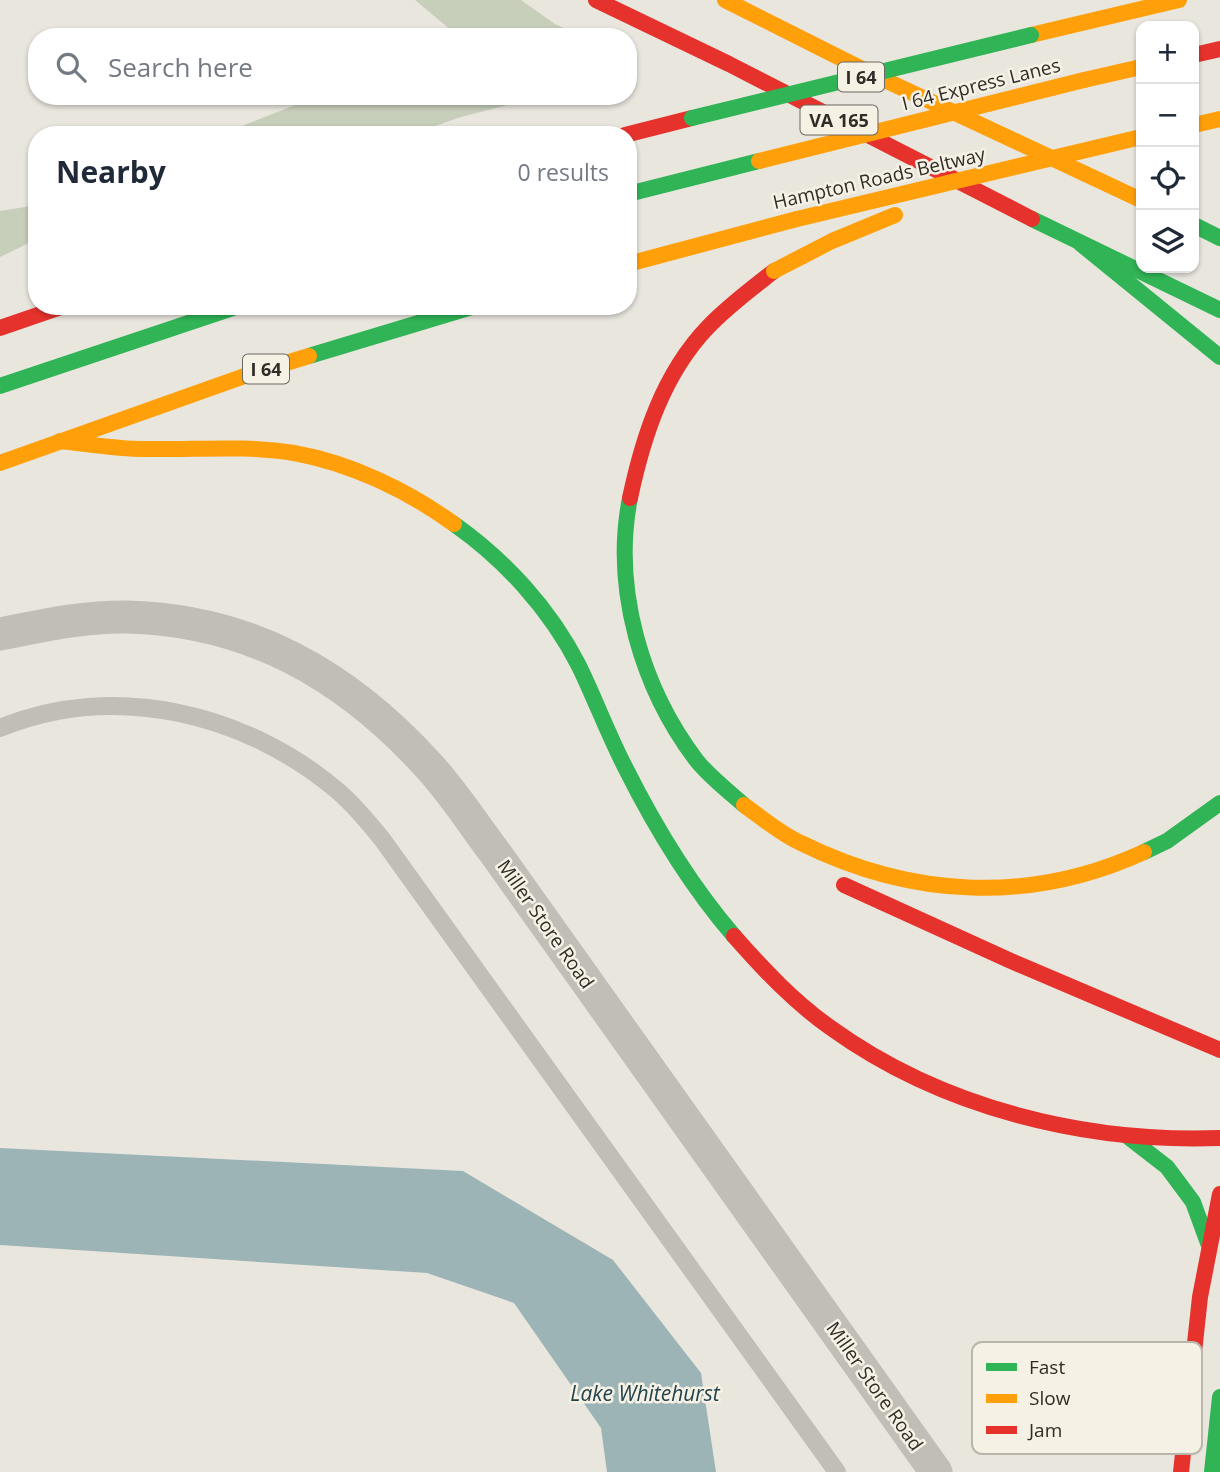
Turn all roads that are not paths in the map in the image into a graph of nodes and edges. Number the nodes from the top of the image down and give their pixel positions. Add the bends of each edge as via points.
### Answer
1 (596, 0) edge
2 (725, 0) edge
3 (1179, 0) edge
4 (1220, 49) edge
5 (1199, 54) edge
6 (1136, 68) edge
7 (1220, 119) edge
8 (1199, 124) edge
9 (637, 132) edge
10 (1136, 139) edge
11 (1007, 169) junction
12 (637, 192) edge
13 (1136, 198) edge
14 (1199, 227) edge
15 (1220, 237) edge
16 (1081, 244) junction
17 (637, 262) edge
18 (1220, 310) edge
19 (38, 315) edge
20 (212, 315) edge
21 (445, 315) edge
22 (0, 328) edge
23 (1220, 357) edge
24 (0, 386) edge
25 (60, 442) junction
26 (0, 463) edge
27 (0, 634) edge
28 (0, 728) edge
29 (1220, 803) edge
30 (763, 820) junction
31 (795, 859) dead end
32 (830, 878) dead end
33 (1189, 1021) dead end
34 (1154, 1022) junction
35 (1220, 1050) edge
36 (1127, 1136) junction
37 (1220, 1138) edge
38 (1220, 1195) edge
39 (1208, 1243) junction
40 (1195, 1342) edge
41 (1220, 1397) edge
42 (1177, 1454) edge
43 (1182, 1454) edge
44 (837, 1472) edge
45 (936, 1472) edge
46 (1173, 1472) edge
47 (1181, 1472) edge
48 (1212, 1472) edge

1 - 16 main road, VA 165
2 - 13 main road, VA 165
3 - 9 main road, I 64, bridge
4 - 5 main road
6 - 12 main road, I 64 Express Lanes, bridge
7 - 8 main road
10 - 11 main road, Hampton Roads Beltway, bridge
11 - 17 main road, Hampton Roads Beltway, bridge
11 - 30 main road, bridge via 832,241 774,271 719,315 688,350 651,414 628,494 624,540 635,632 652,685 695,758
14 - 15 main road
16 - 18 main road, VA 165
16 - 23 main road
19 - 22 main road
20 - 24 main road
21 - 25 main road, I 64 via 253,373
25 - 26 main road, I 64
25 - 36 main road via 144,449 260,450 315,458 377,480 426,505 471,536 545,612 573,654 624,766 684,869 757,963 809,1012 867,1053 931,1085 1048,1122
27 - 45 street, Miller Store Road via 69,620 181,620 269,645 319,672 391,727 430,768 493,850
28 - 44 lane via 71,709 177,712 232,727 264,742 341,793 382,839
29 - 30 main road via 1200,821 1101,870 1058,883 1008,889 958,889 878,876 822,855
30 - 31 main road
32 - 34 main road
33 - 34 main road
34 - 35 main road
36 - 37 main road via 1178,1141
36 - 39 main road via 1167,1167 1193,1202
38 - 39 main road
39 - 40 main road
41 - 48 main road
42 - 46 main road
43 - 47 main road

